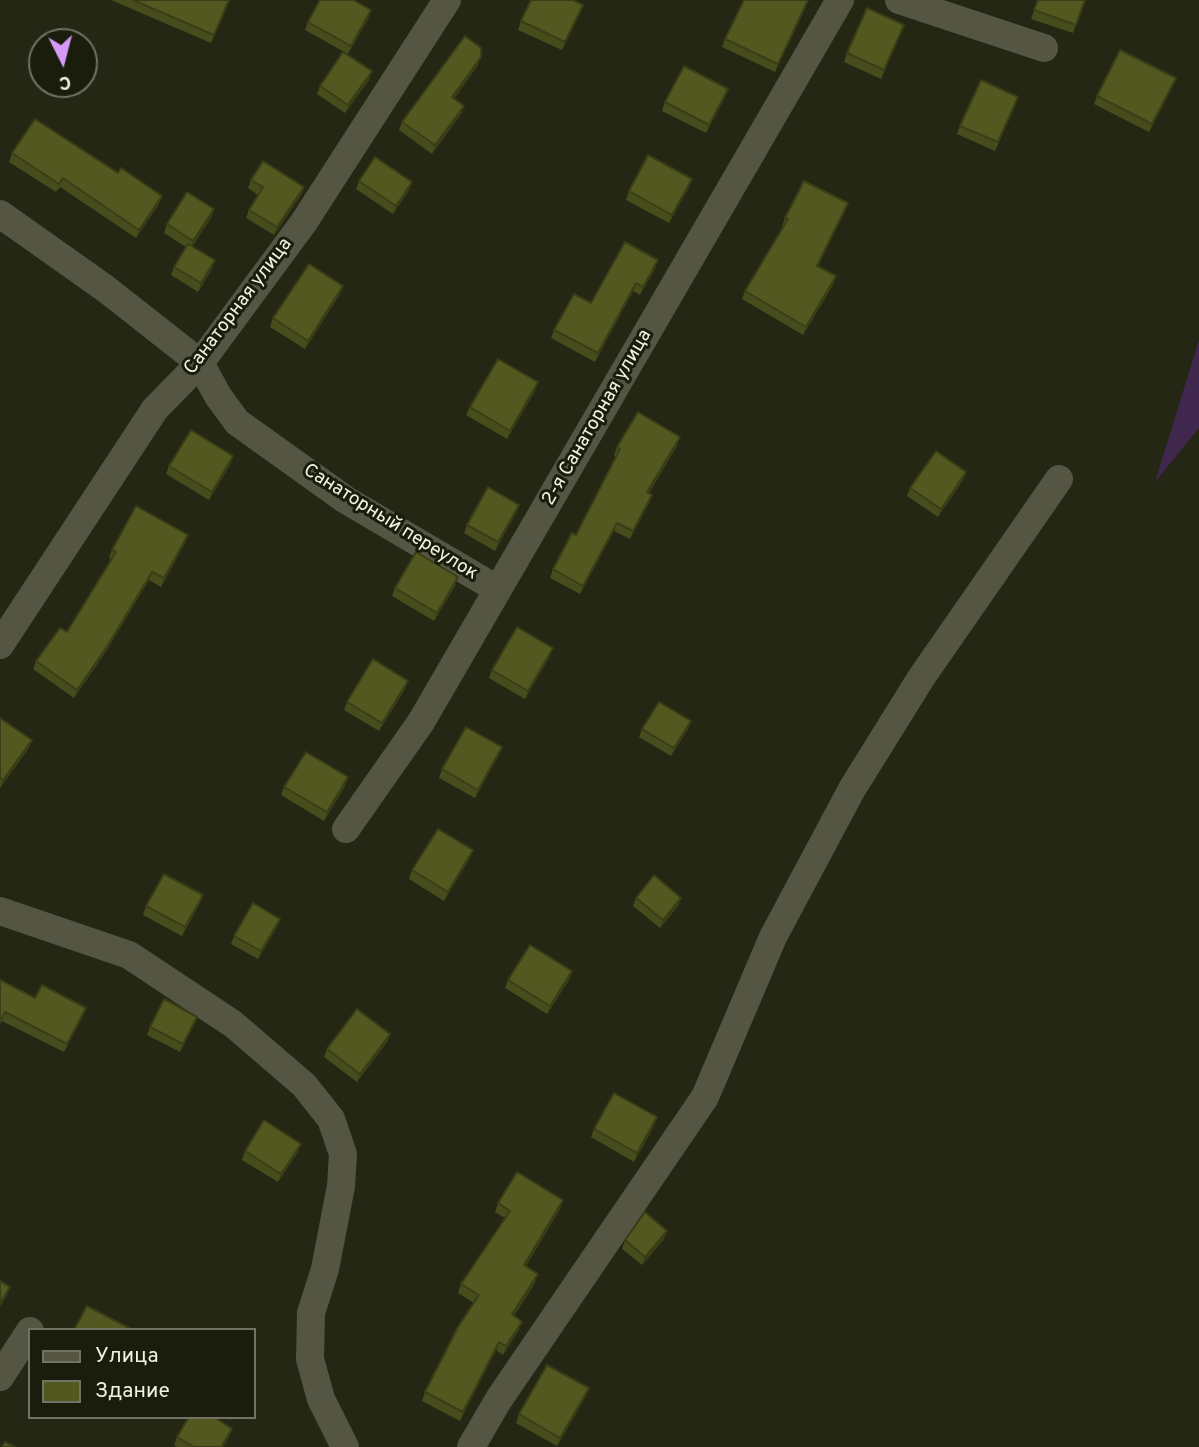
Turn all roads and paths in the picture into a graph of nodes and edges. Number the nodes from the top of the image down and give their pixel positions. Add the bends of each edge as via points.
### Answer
1 (447, 0) edge
2 (840, 0) edge
3 (899, 0) edge
4 (1044, 48) dead end
5 (0, 214) edge
6 (200, 362) junction
7 (1059, 479) dead end
8 (497, 589) junction
9 (0, 645) edge
10 (346, 829) dead end
11 (0, 911) edge
12 (28, 1334) edge
13 (0, 1377) edge
14 (345, 1447) edge
15 (471, 1447) edge

1 - 6 street, Санаторная улица via 304,222
2 - 8 street, 2-я Санаторная улица
3 - 4 street
5 - 6 street, Санаторный переулок
6 - 8 street, Санаторный переулок via 237,422 346,500
6 - 9 street, Санаторная улица via 155,409
7 - 15 street via 921,678 852,789 773,937 705,1097
8 - 10 street, 2-я Санаторная улица via 421,722
11 - 14 street via 129,955 233,1024 304,1085 331,1119 343,1154 341,1186 325,1269 311,1313 310,1359 321,1399
12 - 13 street

